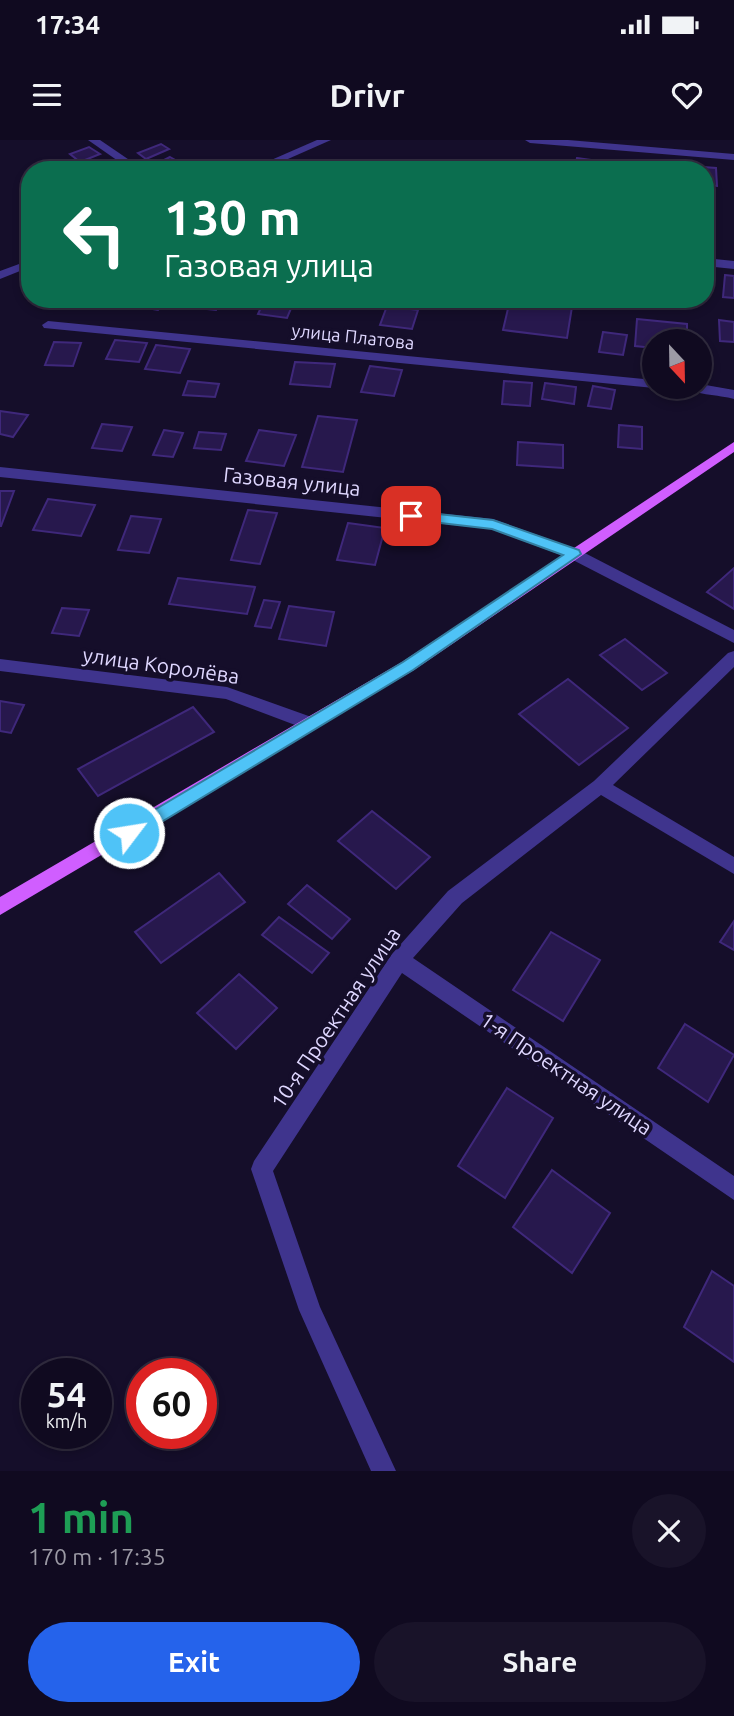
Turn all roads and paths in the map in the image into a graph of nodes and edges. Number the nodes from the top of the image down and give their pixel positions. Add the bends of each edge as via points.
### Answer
1 (93, 140) edge
2 (326, 140) edge
3 (530, 140) edge
4 (734, 157) edge
5 (125, 161) edge
6 (275, 161) edge
7 (714, 263) edge
8 (734, 265) edge
9 (21, 266) edge
10 (0, 275) edge
11 (48, 325) dead end
12 (642, 383) edge
13 (712, 389) edge
14 (734, 395) edge
15 (734, 446) edge
16 (0, 472) edge
17 (574, 554) junction
18 (734, 637) edge
19 (734, 657) edge
20 (0, 665) edge
21 (311, 724) junction
22 (600, 786) junction
23 (734, 866) edge
24 (0, 907) edge
25 (399, 960) junction
26 (734, 1189) edge
27 (384, 1471) edge

1 - 5 street
2 - 6 street
3 - 4 street
7 - 8 street
9 - 10 street
11 - 12 street, улица Платова
13 - 14 street
15 - 17 main road
16 - 17 street, Газовая улица via 493,524
17 - 18 street, Газовая улица
17 - 21 main road via 408,666
19 - 22 street, 10-я Проектная улица
20 - 21 street, улица Королёва via 227,693
21 - 24 main road
22 - 23 street
22 - 25 street, 10-я Проектная улица via 455,897
25 - 26 street, 1-я Проектная улица
25 - 27 street, 10-я Проектная улица via 262,1169 310,1310

